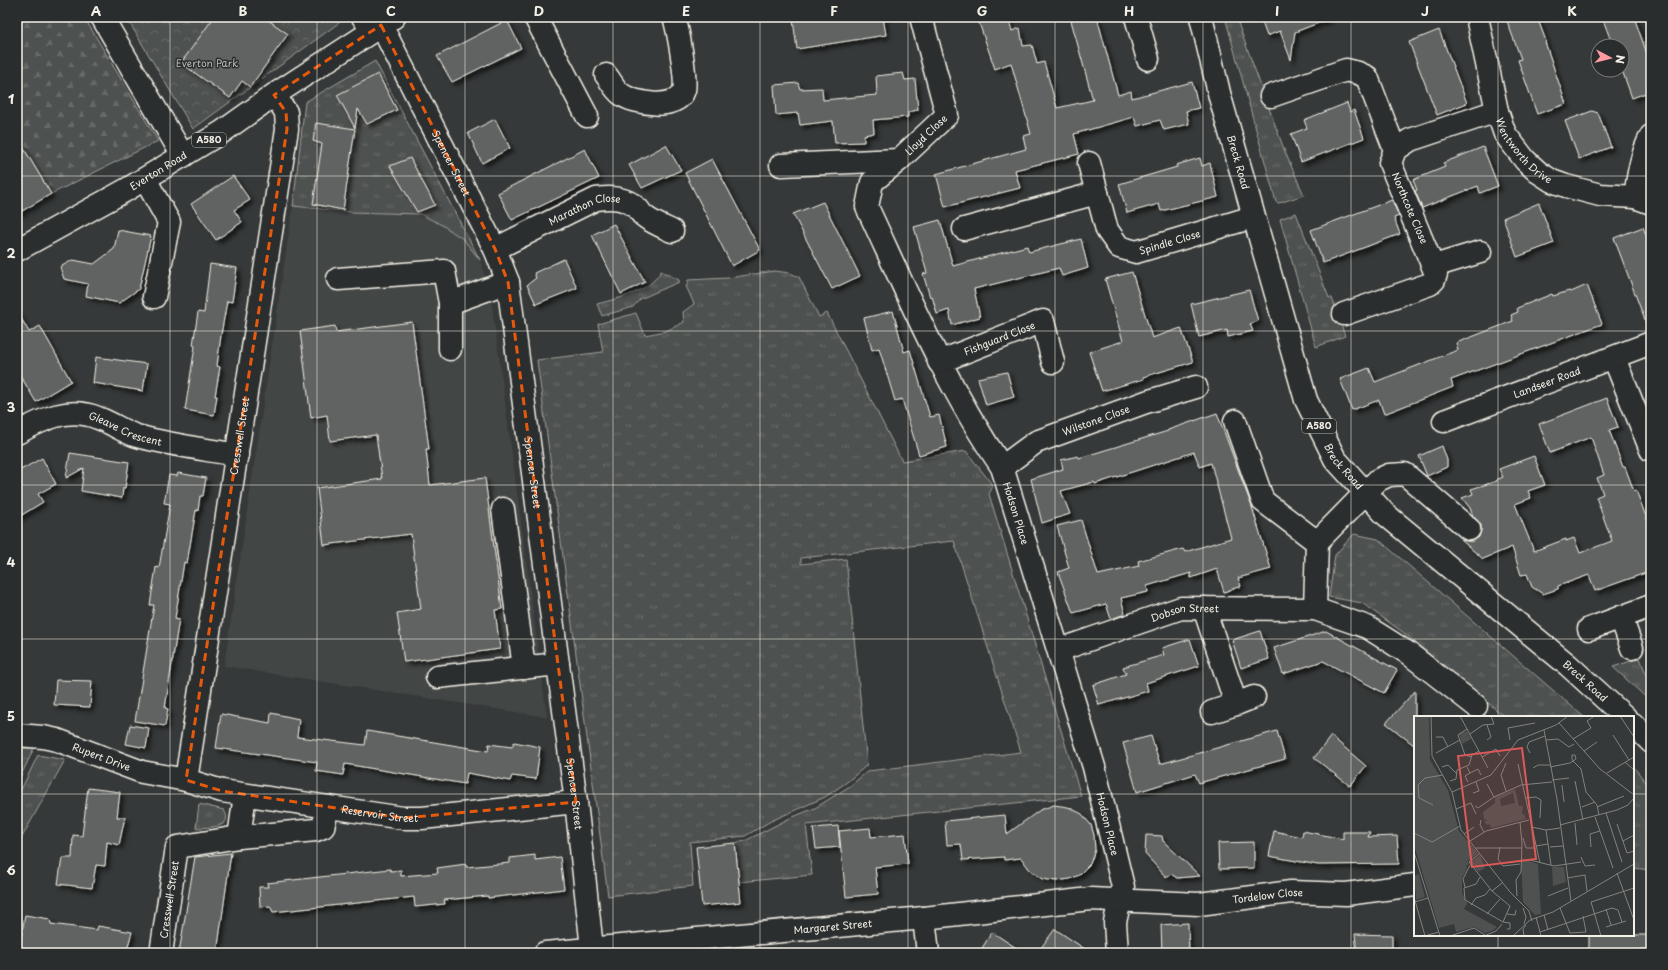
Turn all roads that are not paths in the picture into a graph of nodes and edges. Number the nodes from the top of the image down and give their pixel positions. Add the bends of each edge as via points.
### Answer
1 (102, 17) edge
2 (535, 17) edge
3 (674, 17) edge
4 (921, 17) edge
5 (1136, 17) edge
6 (1201, 17) edge
7 (1477, 17) edge
8 (378, 23) edge
9 (1148, 59) dead end
10 (606, 75) dead end
11 (274, 95) junction
12 (1271, 96) dead end
13 (1497, 111) junction
14 (587, 116) dead end
15 (1651, 136) edge
16 (1395, 150) junction
17 (183, 156) junction
18 (899, 160) junction
19 (1089, 163) dead end
20 (781, 166) dead end
21 (145, 179) junction
22 (1097, 193) junction
23 (1643, 200) edge
24 (1253, 218) junction
25 (964, 229) dead end
26 (672, 232) dead end
27 (495, 249) junction
28 (17, 250) edge
29 (1480, 252) dead end
30 (1434, 266) junction
31 (338, 279) dead end
32 (508, 282) junction
33 (154, 297) dead end
34 (450, 303) junction
35 (1344, 314) dead end
36 (1651, 343) edge
37 (450, 349) dead end
38 (1614, 358) junction
39 (939, 362) junction
40 (1053, 362) dead end
41 (1196, 387) dead end
42 (1235, 421) dead end
43 (1444, 421) dead end
44 (17, 433) edge
45 (1651, 450) edge
46 (237, 455) junction
47 (1002, 467) junction
48 (1365, 492) junction
49 (503, 509) dead end
50 (1468, 529) dead end
51 (1317, 542) junction
52 (1651, 606) edge
53 (1204, 608) junction
54 (1315, 609) junction
55 (1621, 617) junction
56 (1589, 629) dead end
57 (1632, 648) dead end
58 (1059, 650) junction
59 (558, 664) junction
60 (524, 668) junction
61 (437, 677) dead end
62 (1476, 706) dead end
63 (1212, 712) dead end
64 (1625, 716) edge
65 (1634, 725) edge
66 (17, 735) edge
67 (1651, 742) edge
68 (186, 780) junction
69 (245, 795) junction
70 (576, 802) junction
71 (328, 807) junction
72 (239, 838) junction
73 (1414, 885) edge
74 (1120, 901) junction
75 (924, 918) junction
76 (592, 948) junction
77 (161, 953) edge
78 (545, 953) edge
79 (928, 953) edge
80 (1117, 953) edge

1 - 17 street
2 - 14 street
3 - 10 street via 684,79 684,90 678,99 667,104 630,100 620,93
4 - 18 street, Lloyd Close via 947,115
5 - 9 street
6 - 24 street, Breck Road / A580
7 - 13 street, Wentworth Drive
8 - 11 street, Everton Road / A580
8 - 27 street, Spencer Street
11 - 17 street, Everton Road / A580
11 - 46 street, Cresswell Street via 286,112 287,129
12 - 16 street, Northcote Close via 1346,70 1358,73 1367,77
13 - 16 street via 1410,140
13 - 23 street, Wentworth Drive via 1505,134 1525,160 1552,181 1600,195
15 - 23 street via 1640,165
16 - 30 street, Northcote Close via 1390,163
17 - 21 street, Everton Road / A580
18 - 20 street, Lloyd Close
18 - 39 street, Hodson Place via 872,182 867,207
19 - 22 street, Spindle Close
21 - 28 street, Everton Road / A580
21 - 33 street via 169,222
22 - 24 street, Spindle Close via 1107,230 1119,247 1136,252
22 - 25 street
24 - 48 street, Breck Road / A580 via 1306,400 1335,459
26 - 27 street, Marathon Close via 644,216 630,203 608,197 596,199
27 - 32 street, Spencer Street
29 - 30 street
30 - 35 street via 1436,274 1430,284
31 - 34 street via 444,271
32 - 34 street
32 - 59 street, Spencer Street
34 - 37 street
36 - 38 street, Landseer Road
38 - 43 street, Landseer Road
38 - 45 street
39 - 40 street, Fishguard Close via 1043,321
39 - 47 street, Hodson Place via 985,443
41 - 47 street, Wilstone Close via 1146,402 1036,442
42 - 51 street via 1263,501
44 - 46 street, Gleave Crescent via 50,417 62,414 87,414 136,436
46 - 68 street, Cresswell Street
47 - 58 street, Hodson Place
48 - 50 street via 1378,480 1389,475 1405,474
48 - 51 street
48 - 64 street, Breck Road / A580 via 1385,514 1568,664
49 - 60 street
51 - 54 street
52 - 55 street
53 - 54 street, Dobson Street
53 - 58 street, Dobson Street via 1181,608
53 - 63 street via 1245,701
54 - 62 street, Dobson Street via 1367,627 1408,653
55 - 56 street
55 - 57 street
58 - 74 street, Hodson Place via 1094,767 1123,887
59 - 60 street
59 - 70 street, Spencer Street
60 - 61 street
65 - 67 street
66 - 68 street, Rupert Drive via 57,740 142,772
68 - 69 street, Reservoir Street
69 - 71 street, Reservoir Street
69 - 72 street
70 - 71 street, Reservoir Street via 412,819
70 - 76 street, Spencer Street
71 - 72 street via 323,827 316,830
72 - 77 street, Cresswell Street via 177,847
73 - 74 street, Tordelow Close via 1346,894 1291,892 1199,904
74 - 75 street, Margaret Street via 1090,899
74 - 80 street, Hodson Place via 1115,922
75 - 76 street, Margaret Street
75 - 79 street
76 - 78 street, Margaret Street

